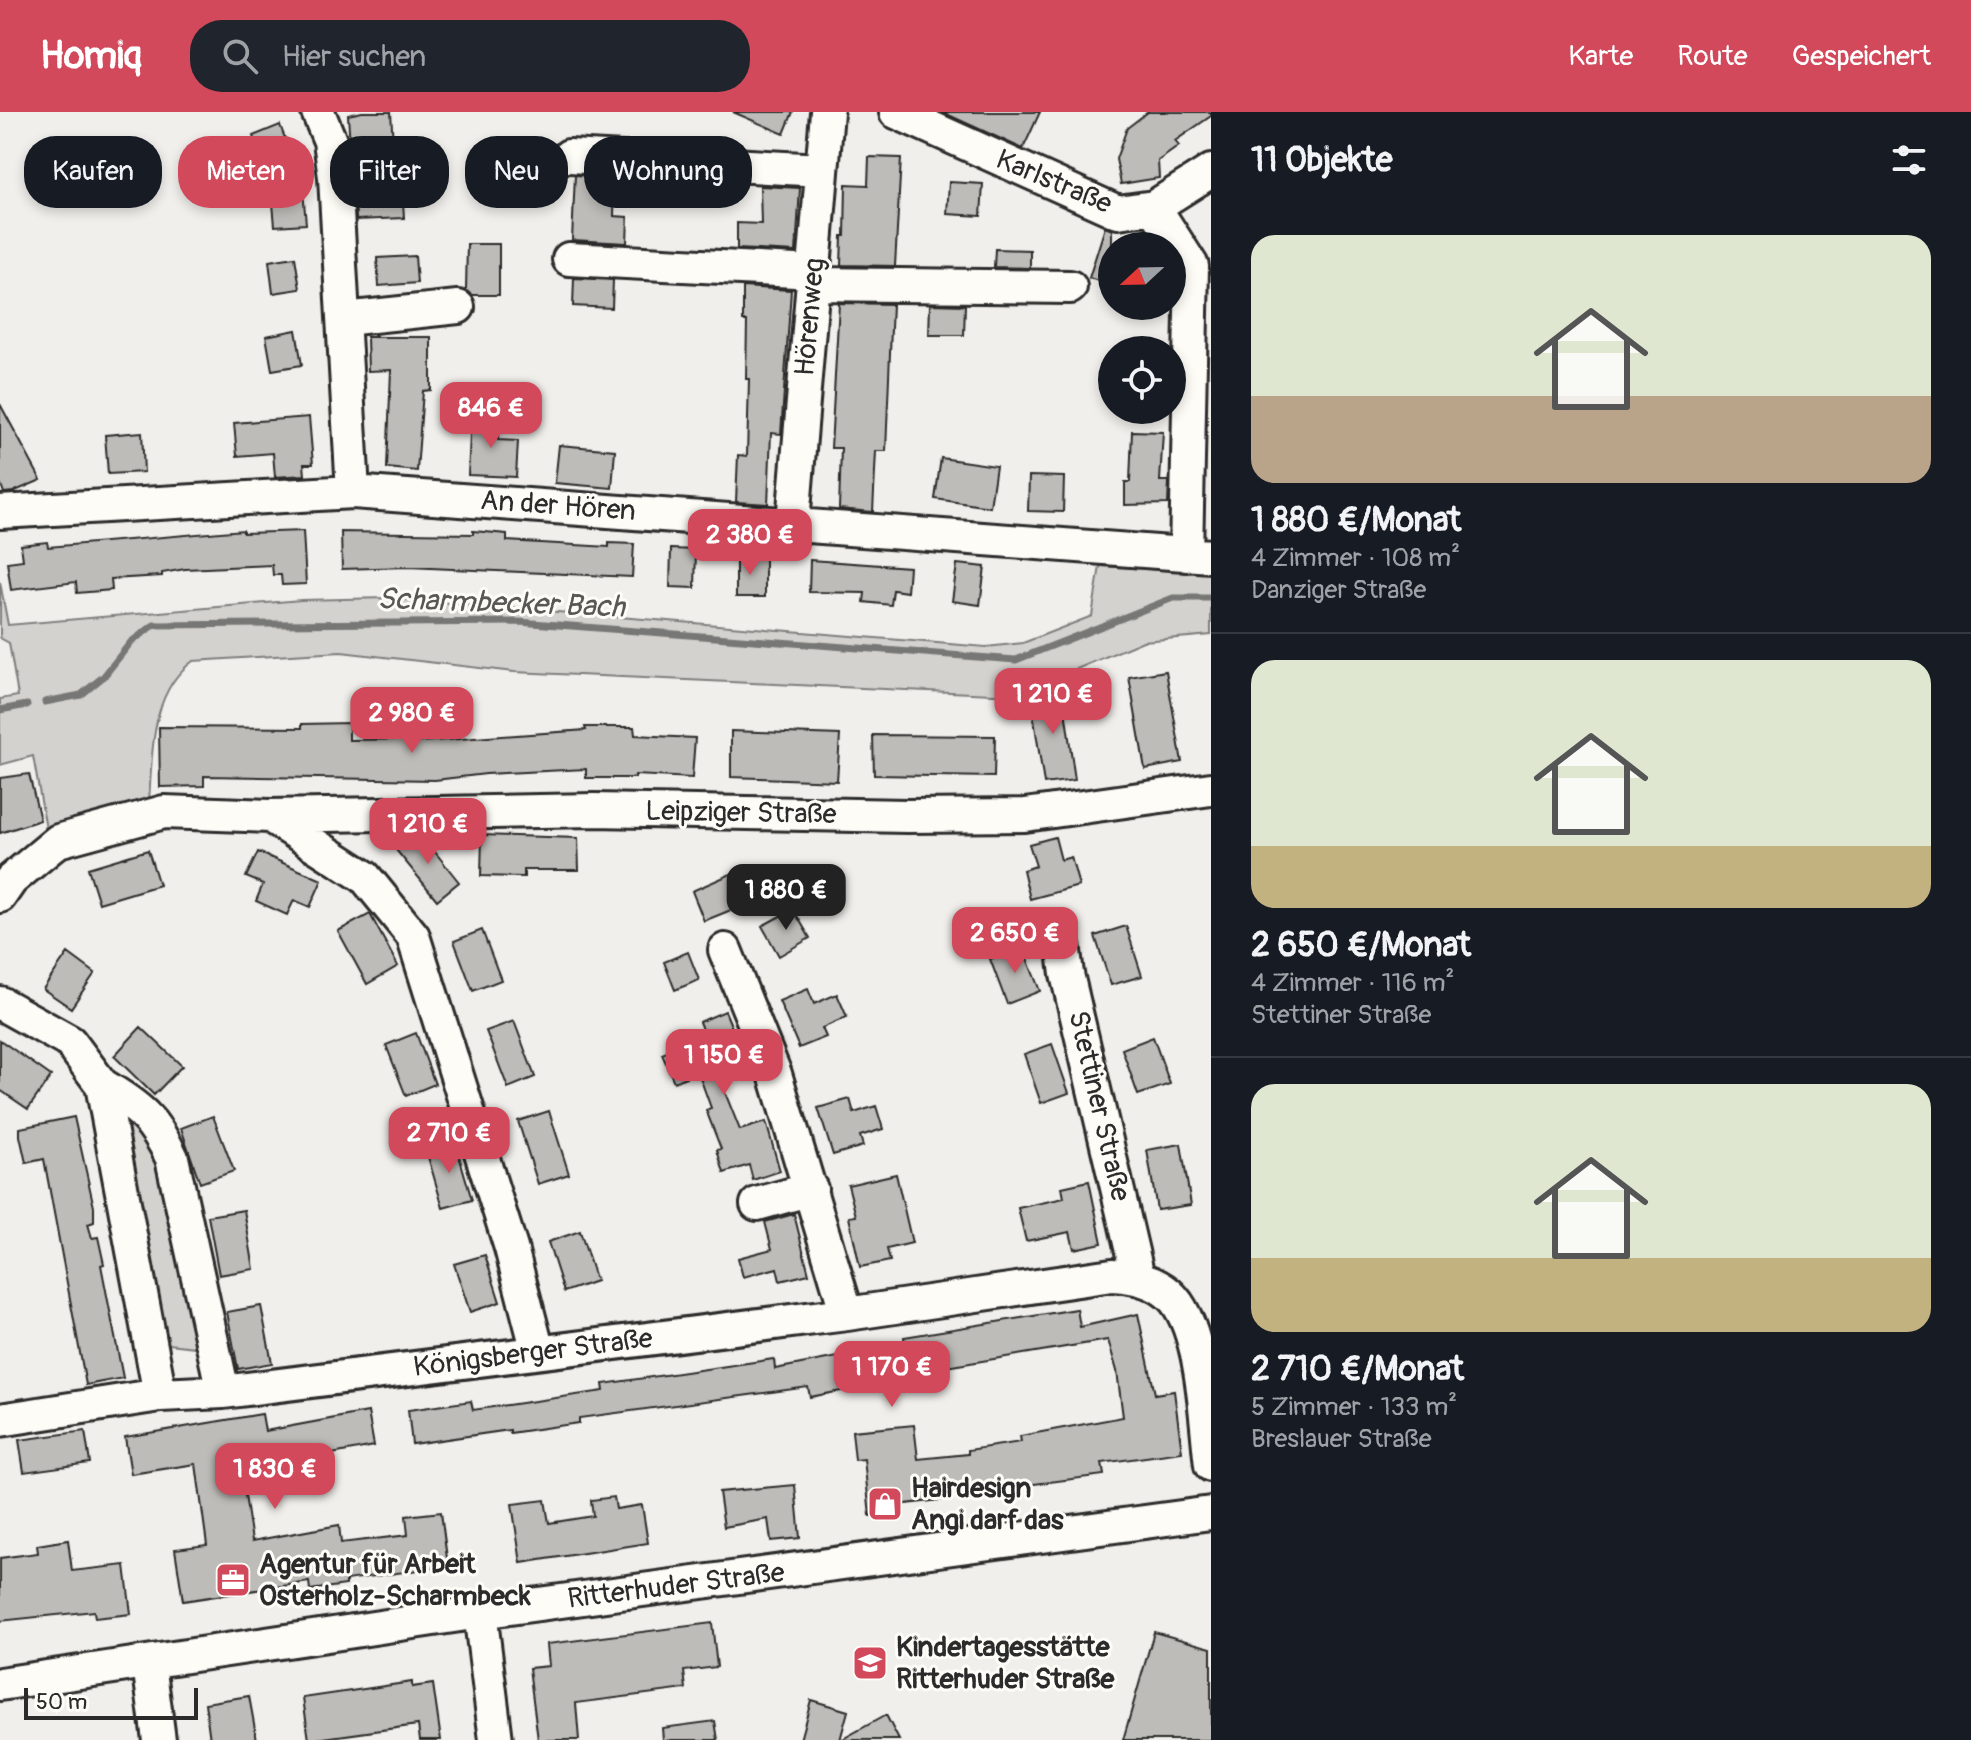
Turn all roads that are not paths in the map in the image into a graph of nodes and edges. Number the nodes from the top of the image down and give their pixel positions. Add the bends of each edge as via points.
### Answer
1 (318, 112) edge
2 (827, 112) edge
3 (896, 112) edge
4 (569, 156) dead end
5 (822, 170) junction
6 (1211, 171) edge
7 (1154, 207) junction
8 (569, 259) dead end
9 (1202, 271) edge
10 (813, 278) junction
11 (1070, 287) dead end
12 (458, 307) dead end
13 (344, 319) junction
14 (353, 492) junction
15 (0, 512) edge
16 (793, 522) junction
17 (1199, 555) edge
18 (1211, 789) edge
19 (270, 816) junction
20 (0, 896) edge
21 (1062, 936) dead end
22 (725, 950) dead end
23 (0, 1003) edge
24 (102, 1085) junction
25 (811, 1189) junction
26 (757, 1204) dead end
27 (1138, 1277) junction
28 (847, 1314) junction
29 (538, 1352) junction
30 (223, 1392) junction
31 (160, 1395) junction
32 (0, 1420) edge
33 (1211, 1465) edge
34 (1211, 1513) edge
35 (480, 1612) junction
36 (149, 1664) junction
37 (0, 1684) edge
38 (159, 1740) edge
39 (496, 1740) edge

1 - 13 street via 330,141 335,177
2 - 5 street, Hörenweg
3 - 7 street, Karlstraße via 1118,212
4 - 5 street
5 - 10 street, Hörenweg
6 - 7 street, Karlstraße
7 - 9 street
8 - 10 street
9 - 17 street
10 - 11 street
10 - 16 street, Hörenweg
12 - 13 street
13 - 14 street
14 - 15 street, An der Hören
14 - 16 street, An der Hören
16 - 17 street, An der Hören
18 - 19 street, Leipziger Straße via 1025,815 594,810
19 - 20 street, Leipziger Straße via 164,812 58,841 11,880
19 - 29 street via 365,877 413,936 507,1234
21 - 27 street, Stettiner Straße
22 - 25 street via 775,1074
23 - 24 street via 70,1042
24 - 30 street via 140,1108 172,1158
24 - 31 street
25 - 26 street
25 - 28 street
27 - 28 street, Königsberger Straße via 1083,1277
27 - 33 street via 1169,1294 1183,1312 1195,1346
28 - 29 street, Königsberger Straße
29 - 30 street, Königsberger Straße
30 - 31 street, Königsberger Straße
31 - 32 street, Königsberger Straße
34 - 35 street, Ritterhuder Straße
35 - 36 street, Ritterhuder Straße
35 - 39 street
36 - 37 street, Ritterhuder Straße
36 - 38 street

